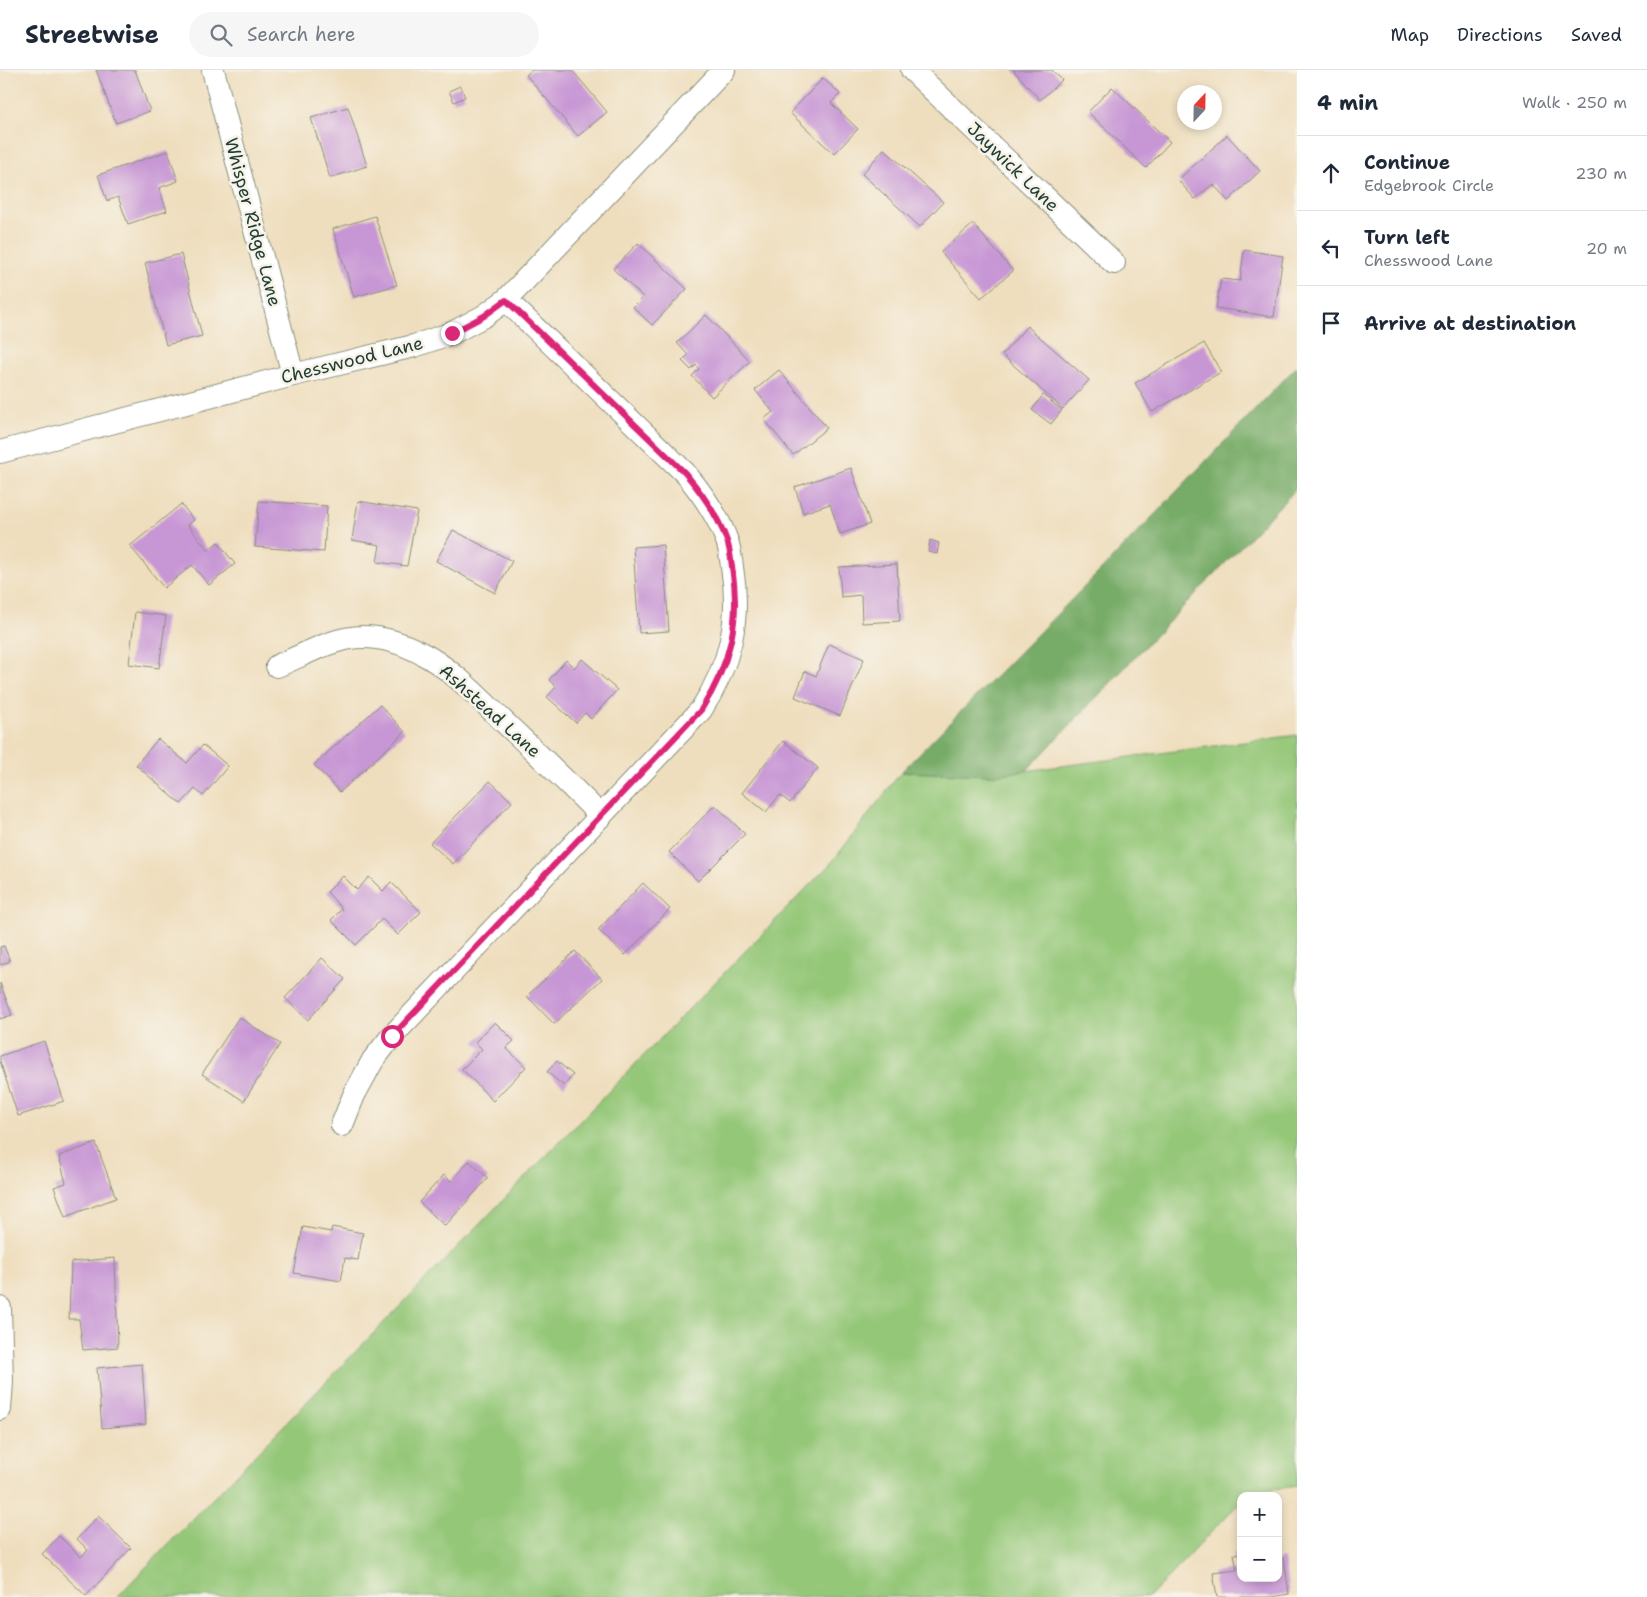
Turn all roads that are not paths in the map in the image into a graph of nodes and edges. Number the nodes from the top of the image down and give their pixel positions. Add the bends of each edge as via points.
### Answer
1 (213, 70) edge
2 (912, 70) edge
3 (715, 73) edge
4 (1114, 263) dead end
5 (506, 300) junction
6 (294, 375) junction
7 (0, 452) edge
8 (277, 666) dead end
9 (602, 816) junction
10 (342, 1125) dead end
11 (0, 1308) edge
12 (0, 1409) edge

1 - 6 street, Whisper Ridge Lane
2 - 4 street, Jaywick Lane
3 - 5 street, Chesswood Lane
5 - 6 street, Chesswood Lane via 452,333 414,346
5 - 9 street via 685,473 700,490 728,543 735,593 735,622 728,657 712,693 701,710
6 - 7 street, Chesswood Lane
8 - 9 street, Ashstead Lane via 333,642 362,637 382,639 423,653 472,691
9 - 10 street via 392,1036 373,1060
11 - 12 street

